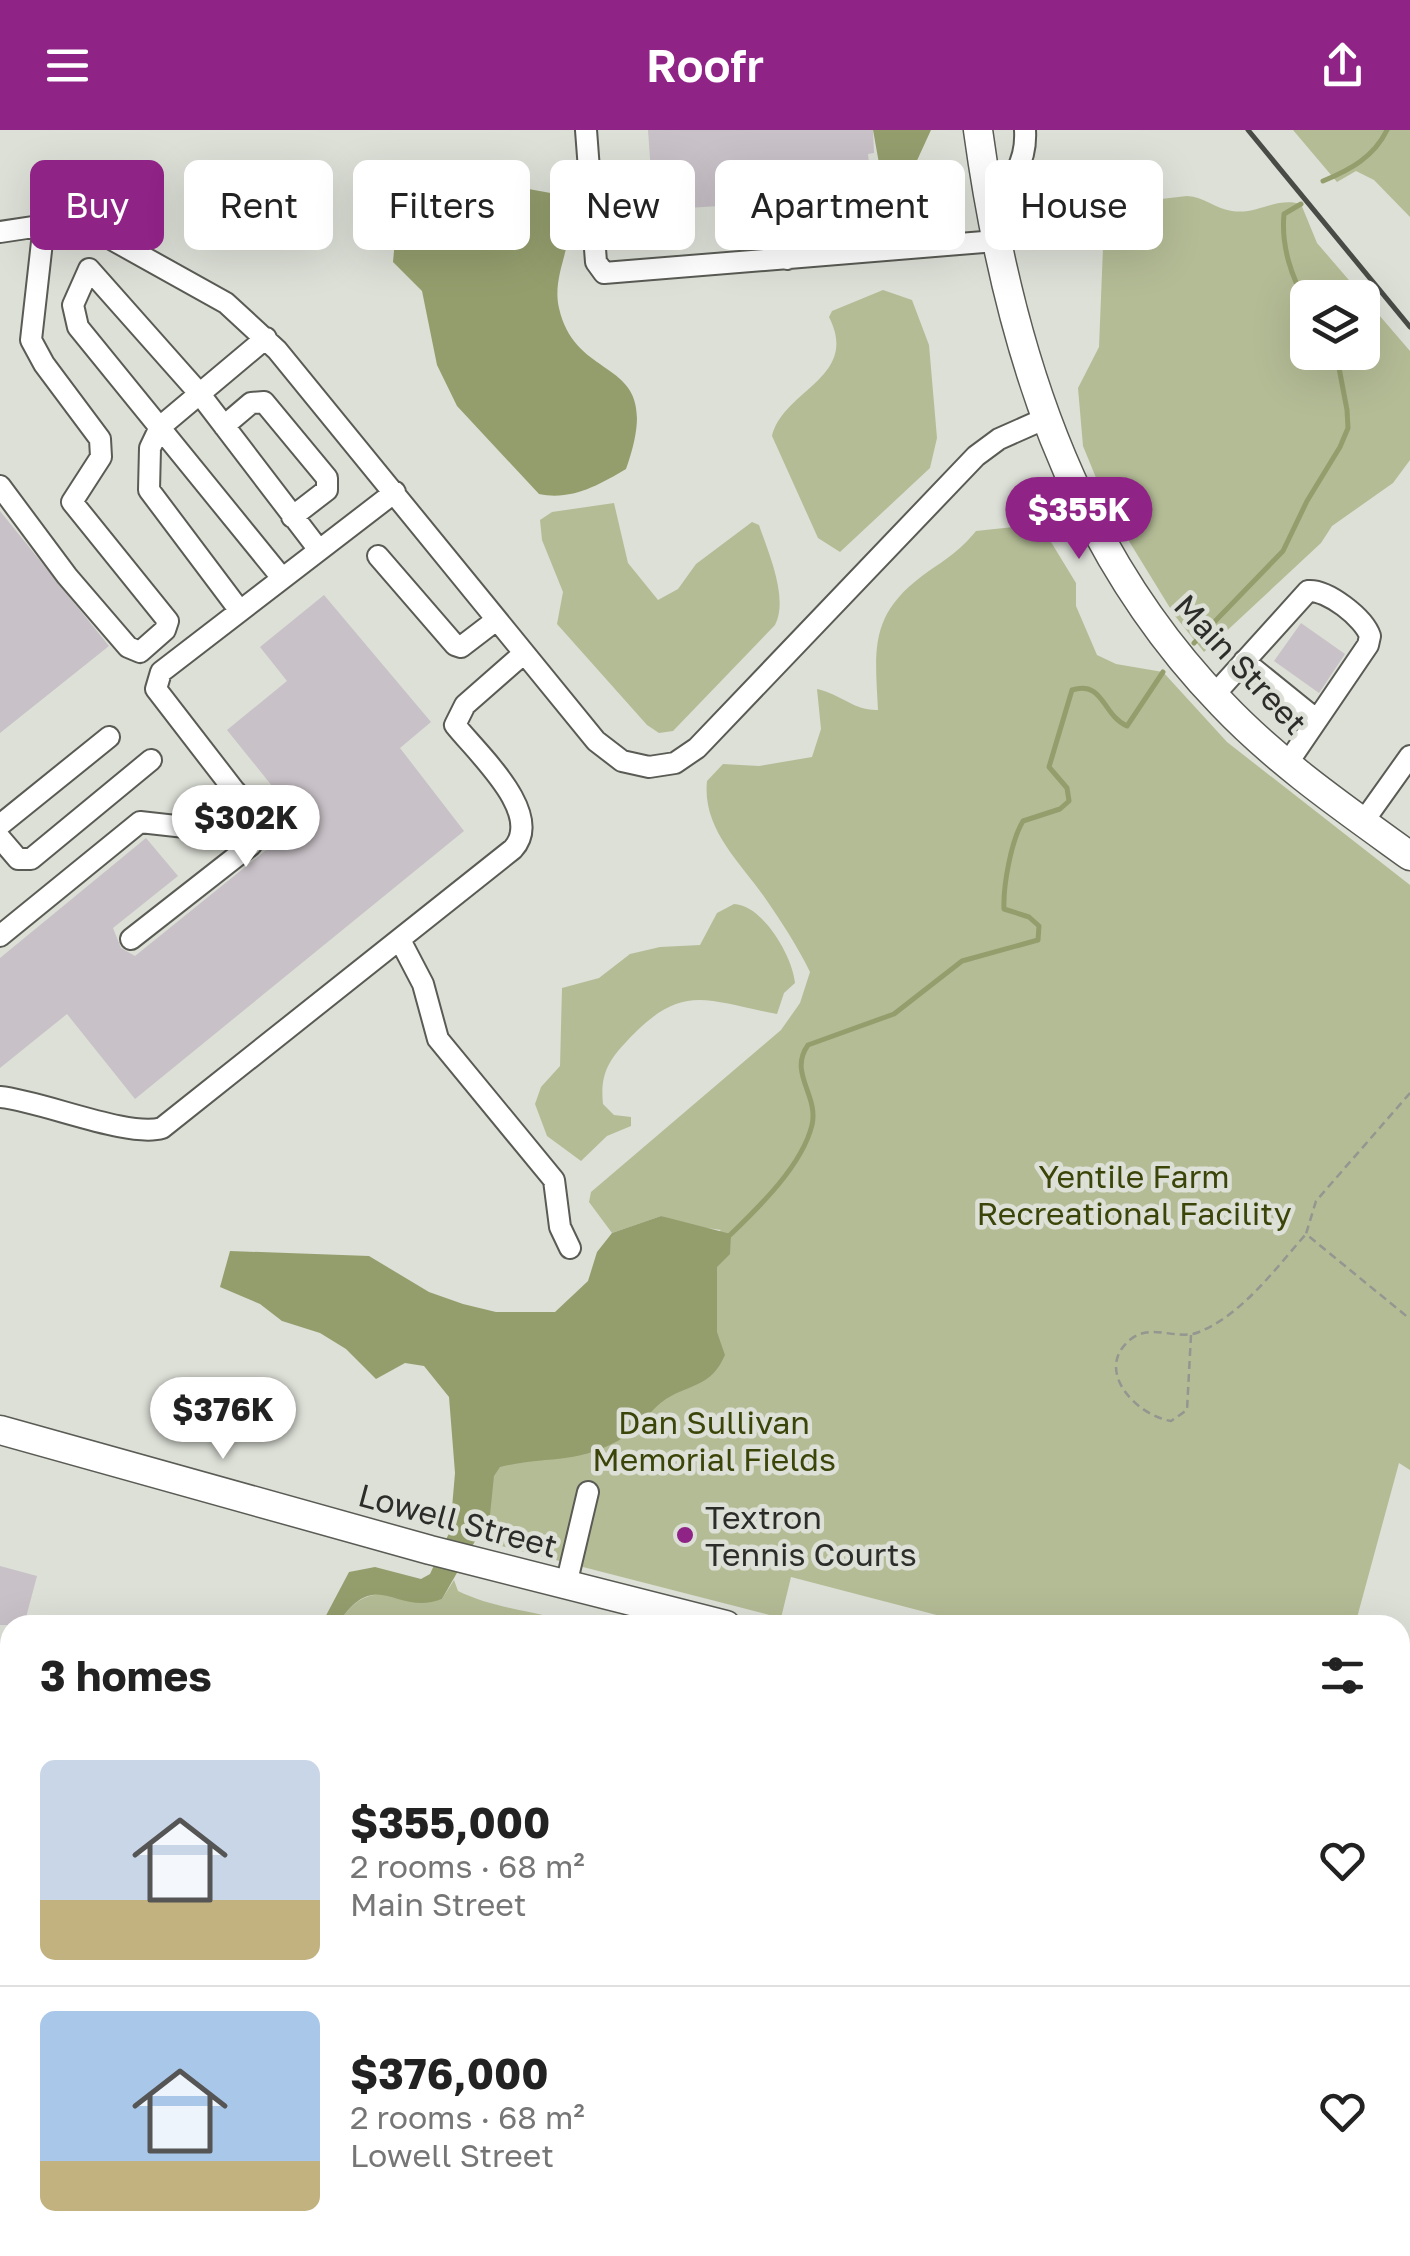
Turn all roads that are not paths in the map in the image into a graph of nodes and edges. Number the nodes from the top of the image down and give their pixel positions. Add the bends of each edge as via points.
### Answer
1 (586, 130) edge
2 (978, 130) edge
3 (1025, 130) edge
4 (1021, 160) edge
5 (985, 182) edge
6 (30, 227) edge
7 (0, 232) edge
8 (41, 250) edge
9 (134, 250) edge
10 (786, 250) edge
11 (885, 250) edge
12 (998, 250) edge
13 (787, 258) junction
14 (266, 338) junction
15 (199, 393) junction
16 (1044, 420) junction
17 (224, 426) junction
18 (160, 427) junction
19 (0, 486) edge
20 (395, 492) junction
21 (292, 517) junction
22 (320, 550) junction
23 (378, 556) dead end
24 (282, 578) junction
25 (240, 611) junction
26 (495, 621) junction
27 (522, 655) junction
28 (1244, 661) junction
29 (1214, 695) junction
30 (1318, 720) junction
31 (109, 737) dead end
32 (1410, 756) edge
33 (151, 760) dead end
34 (1287, 764) junction
35 (236, 792) junction
36 (1363, 822) junction
37 (0, 824) edge
38 (0, 838) edge
39 (1410, 856) edge
40 (0, 936) edge
41 (131, 939) dead end
42 (400, 940) junction
43 (0, 1097) edge
44 (570, 1248) dead end
45 (0, 1430) edge
46 (588, 1492) dead end
47 (566, 1586) junction
48 (680, 1615) edge

1 - 13 street via 601,272
2 - 5 main road, Main Street
3 - 4 street
6 - 7 street
8 - 19 street via 31,340 100,439 101,457 72,502 168,621 165,630 140,652 128,648
9 - 14 street via 226,303
10 - 13 street
11 - 13 street
12 - 16 main road, Main Street
14 - 15 street
14 - 20 street
15 - 17 street
15 - 18 street
15 - 18 street via 96,274 84,273 73,305 78,326
16 - 27 street via 976,456 676,763 649,767 614,756
16 - 29 main road, Main Street via 1078,500 1126,584
17 - 21 street
17 - 21 street via 264,402 326,478 327,490
18 - 24 street
18 - 25 street via 150,448 149,490
20 - 22 street
20 - 26 street
21 - 22 street
22 - 24 street
23 - 26 street via 455,645
24 - 25 street
25 - 35 street via 161,672 156,689
26 - 27 street
27 - 42 street via 465,705 455,725 522,810 524,834
28 - 29 street
28 - 30 street
28 - 30 street via 1311,590 1364,624 1369,642
29 - 34 main road, Main Street
30 - 34 street
31 - 37 street
32 - 36 street
33 - 38 street via 31,859 18,860
34 - 36 main road, Main Street
35 - 40 street via 194,828 140,822
35 - 41 street via 256,820 256,839
36 - 39 main road, Main Street
42 - 43 street via 162,1128 136,1130
42 - 44 street via 423,984 438,1039 554,1180 560,1228
45 - 47 main road, Lowell Street
46 - 47 street
47 - 48 main road, Lowell Street

